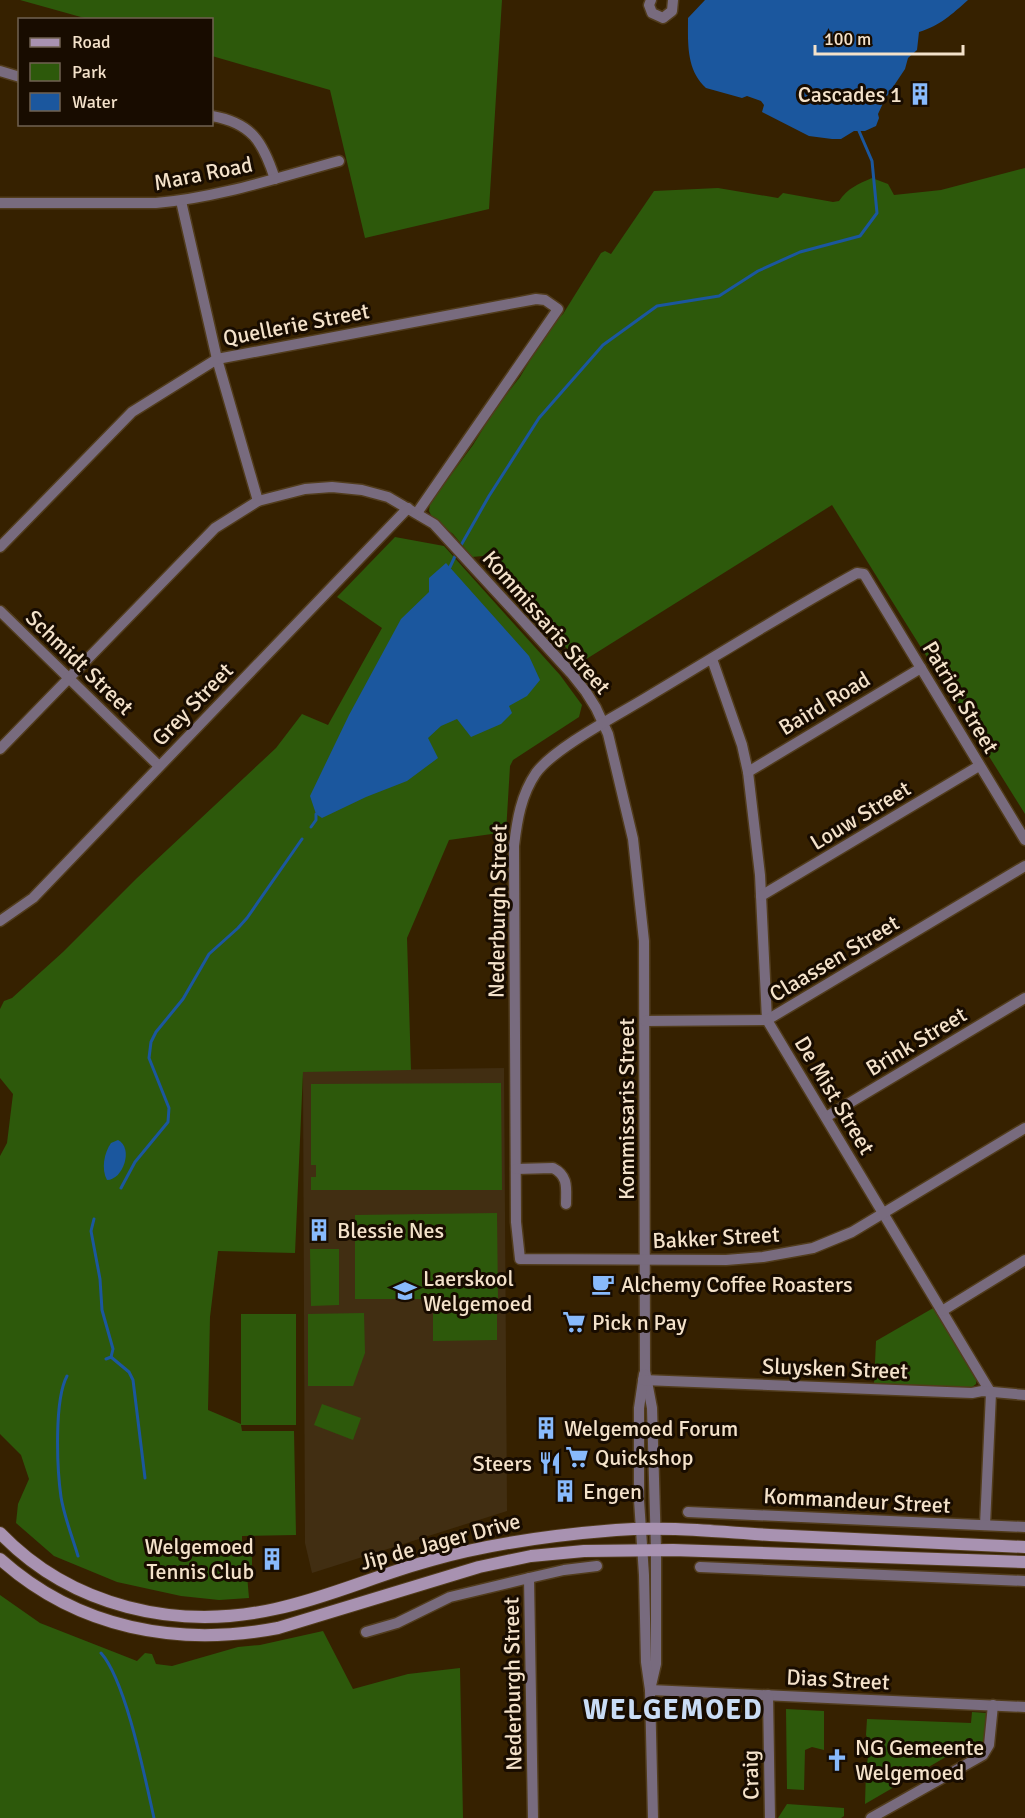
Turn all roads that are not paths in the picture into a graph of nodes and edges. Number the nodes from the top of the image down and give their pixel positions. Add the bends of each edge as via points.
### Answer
1 (651, 0) edge
2 (673, 0) edge
3 (0, 71) edge
4 (18, 76) edge
5 (213, 116) edge
6 (339, 161) dead end
7 (275, 179) junction
8 (181, 201) junction
9 (0, 203) edge
10 (558, 309) joint
11 (217, 358) junction
12 (258, 501) junction
13 (412, 510) junction
14 (0, 547) edge
15 (864, 574) joint
16 (0, 611) edge
17 (712, 659) junction
18 (921, 668) junction
19 (69, 679) junction
20 (604, 723) junction
21 (0, 749) edge
22 (159, 766) junction
23 (979, 766) junction
24 (748, 772) junction
25 (1025, 840) edge
26 (1025, 866) edge
27 (761, 896) junction
28 (0, 921) edge
29 (1025, 998) edge
30 (767, 1020) junction
31 (645, 1021) junction
32 (826, 1117) junction
33 (1025, 1128) edge
34 (516, 1169) junction
35 (566, 1204) dead end
36 (883, 1214) junction
37 (520, 1259) joint
38 (645, 1260) junction
39 (1025, 1260) edge
40 (942, 1311) junction
41 (645, 1377) junction
42 (991, 1393) junction
43 (1025, 1395) edge
44 (688, 1512) dead end
45 (985, 1525) junction
46 (1025, 1527) edge
47 (640, 1529) junction
48 (655, 1529) junction
49 (0, 1533) edge
50 (1025, 1547) edge
51 (641, 1550) junction
52 (656, 1550) junction
53 (0, 1559) edge
54 (1025, 1562) edge
55 (597, 1566) dead end
56 (700, 1567) dead end
57 (530, 1578) junction
58 (1025, 1581) edge
59 (420, 1584) junction
60 (297, 1604) junction
61 (366, 1632) dead end
62 (650, 1690) junction
63 (768, 1695) junction
64 (993, 1706) junction
65 (1025, 1707) edge
66 (533, 1818) edge
67 (653, 1818) edge
68 (770, 1818) edge
69 (872, 1818) edge

1 - 2 street via 652,13 663,18 672,11
3 - 4 street
5 - 7 street via 233,121 254,135
6 - 7 street, Mara Road
7 - 8 street, Mara Road
8 - 9 street, Mara Road
8 - 11 street
10 - 11 street, Quellerie Street via 536,299
10 - 13 street, Grey Street
11 - 12 street
11 - 14 street, Quellerie Street via 132,412
12 - 13 street, Kommissaris Street via 305,489 333,487 388,497
12 - 19 street, Kommissaris Street via 202,541
13 - 20 street, Kommissaris Street via 434,524 571,673
13 - 22 street, Grey Street
15 - 17 street, Nederburgh Street via 857,573 799,605
15 - 18 street, Patriot Street
16 - 19 street, Schmidt Street
17 - 20 street, Nederburgh Street
17 - 24 street, De Mist Street
18 - 23 street, Patriot Street
18 - 24 street, Baird Road
19 - 21 street, Kommissaris Street
19 - 22 street, Schmidt Street
20 - 31 street, Kommissaris Street via 633,839 644,941
20 - 34 street, Nederburgh Street via 546,762 524,795 518,814 514,846
22 - 28 street, Grey Street via 33,898
23 - 25 street, Patriot Street
23 - 27 street, Louw Street
24 - 27 street, De Mist Street
26 - 30 street, Claassen Street
27 - 30 street, De Mist Street
29 - 32 street, Brink Street
30 - 31 street, Claassen Street
30 - 32 street, De Mist Street
31 - 38 street, Kommissaris Street
32 - 36 street, De Mist Street
33 - 36 street, Bakker Street
34 - 35 street via 559,1171 564,1175
34 - 37 street, Nederburgh Street
36 - 38 street, Bakker Street via 830,1243 794,1252 726,1260
36 - 40 street, De Mist Street
37 - 38 street, Bakker Street
38 - 41 street, Kommissaris Street
39 - 40 street
40 - 42 street, De Mist Street
41 - 42 street, Sluysken Street
41 - 47 street, Kommissaris Street via 639,1408
41 - 48 street, Kommissaris Street via 652,1408
42 - 43 street, Sluysken Street
42 - 45 street
44 - 45 street, Kommandeur Street
45 - 46 street, Kommandeur Street
47 - 48 main road, Jip de Jager Drive
47 - 51 street, Kommissaris Street
47 - 60 main road, Jip de Jager Drive via 545,1536 475,1549
48 - 50 main road, Jip de Jager Drive
48 - 52 street, Kommissaris Street
49 - 60 main road, Jip de Jager Drive via 58,1579 101,1599 145,1612 212,1618
51 - 52 main road, Jip de Jager Drive
51 - 59 main road, Jip de Jager Drive via 531,1556
51 - 62 street, Kommissaris Street
52 - 54 main road, Jip de Jager Drive
52 - 62 street, Kommissaris Street via 656,1664
53 - 59 main road via 33,1585 99,1618 138,1630 204,1637 278,1628
55 - 57 street
56 - 58 street
57 - 61 street, Nederburgh Street via 450,1597 397,1623
57 - 66 street, Nederburgh Street
59 - 60 main road via 387,1588 314,1611 303,1610
62 - 63 street, Dias Street
62 - 67 street, Kommissaris Street
63 - 64 street, Dias Street
63 - 68 street, Craig
64 - 65 street, Dias Street
64 - 69 street via 983,1755

